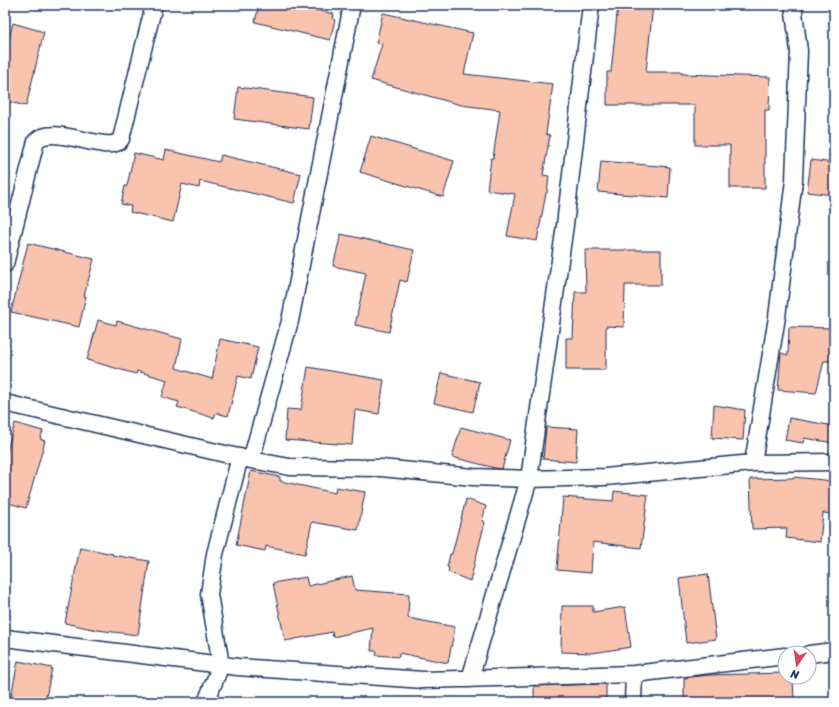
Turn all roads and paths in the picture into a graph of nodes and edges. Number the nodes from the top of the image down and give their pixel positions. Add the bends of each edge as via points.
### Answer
1 (154, 5) edge
2 (352, 5) edge
3 (591, 5) edge
4 (793, 5) edge
5 (5, 264) edge
6 (5, 403) edge
7 (246, 458) junction
8 (834, 462) edge
9 (753, 463) junction
10 (529, 479) junction
11 (5, 638) edge
12 (834, 651) edge
13 (817, 653) edge
14 (777, 657) edge
15 (221, 665) junction
16 (634, 674) junction
17 (470, 679) junction
18 (206, 702) edge
19 (633, 702) edge

1 - 5 street via 121,139 116,144 47,136 36,141
2 - 7 street via 290,320
3 - 10 street via 565,225
4 - 9 street via 799,51 794,180 777,317
6 - 7 street
7 - 10 street via 290,467 380,468 473,477
7 - 15 street via 215,554 209,594
8 - 9 street
9 - 10 street via 605,477
10 - 17 street
11 - 15 street
12 - 13 street
14 - 16 street
15 - 17 street via 423,680
15 - 18 street
16 - 17 street
16 - 19 street

